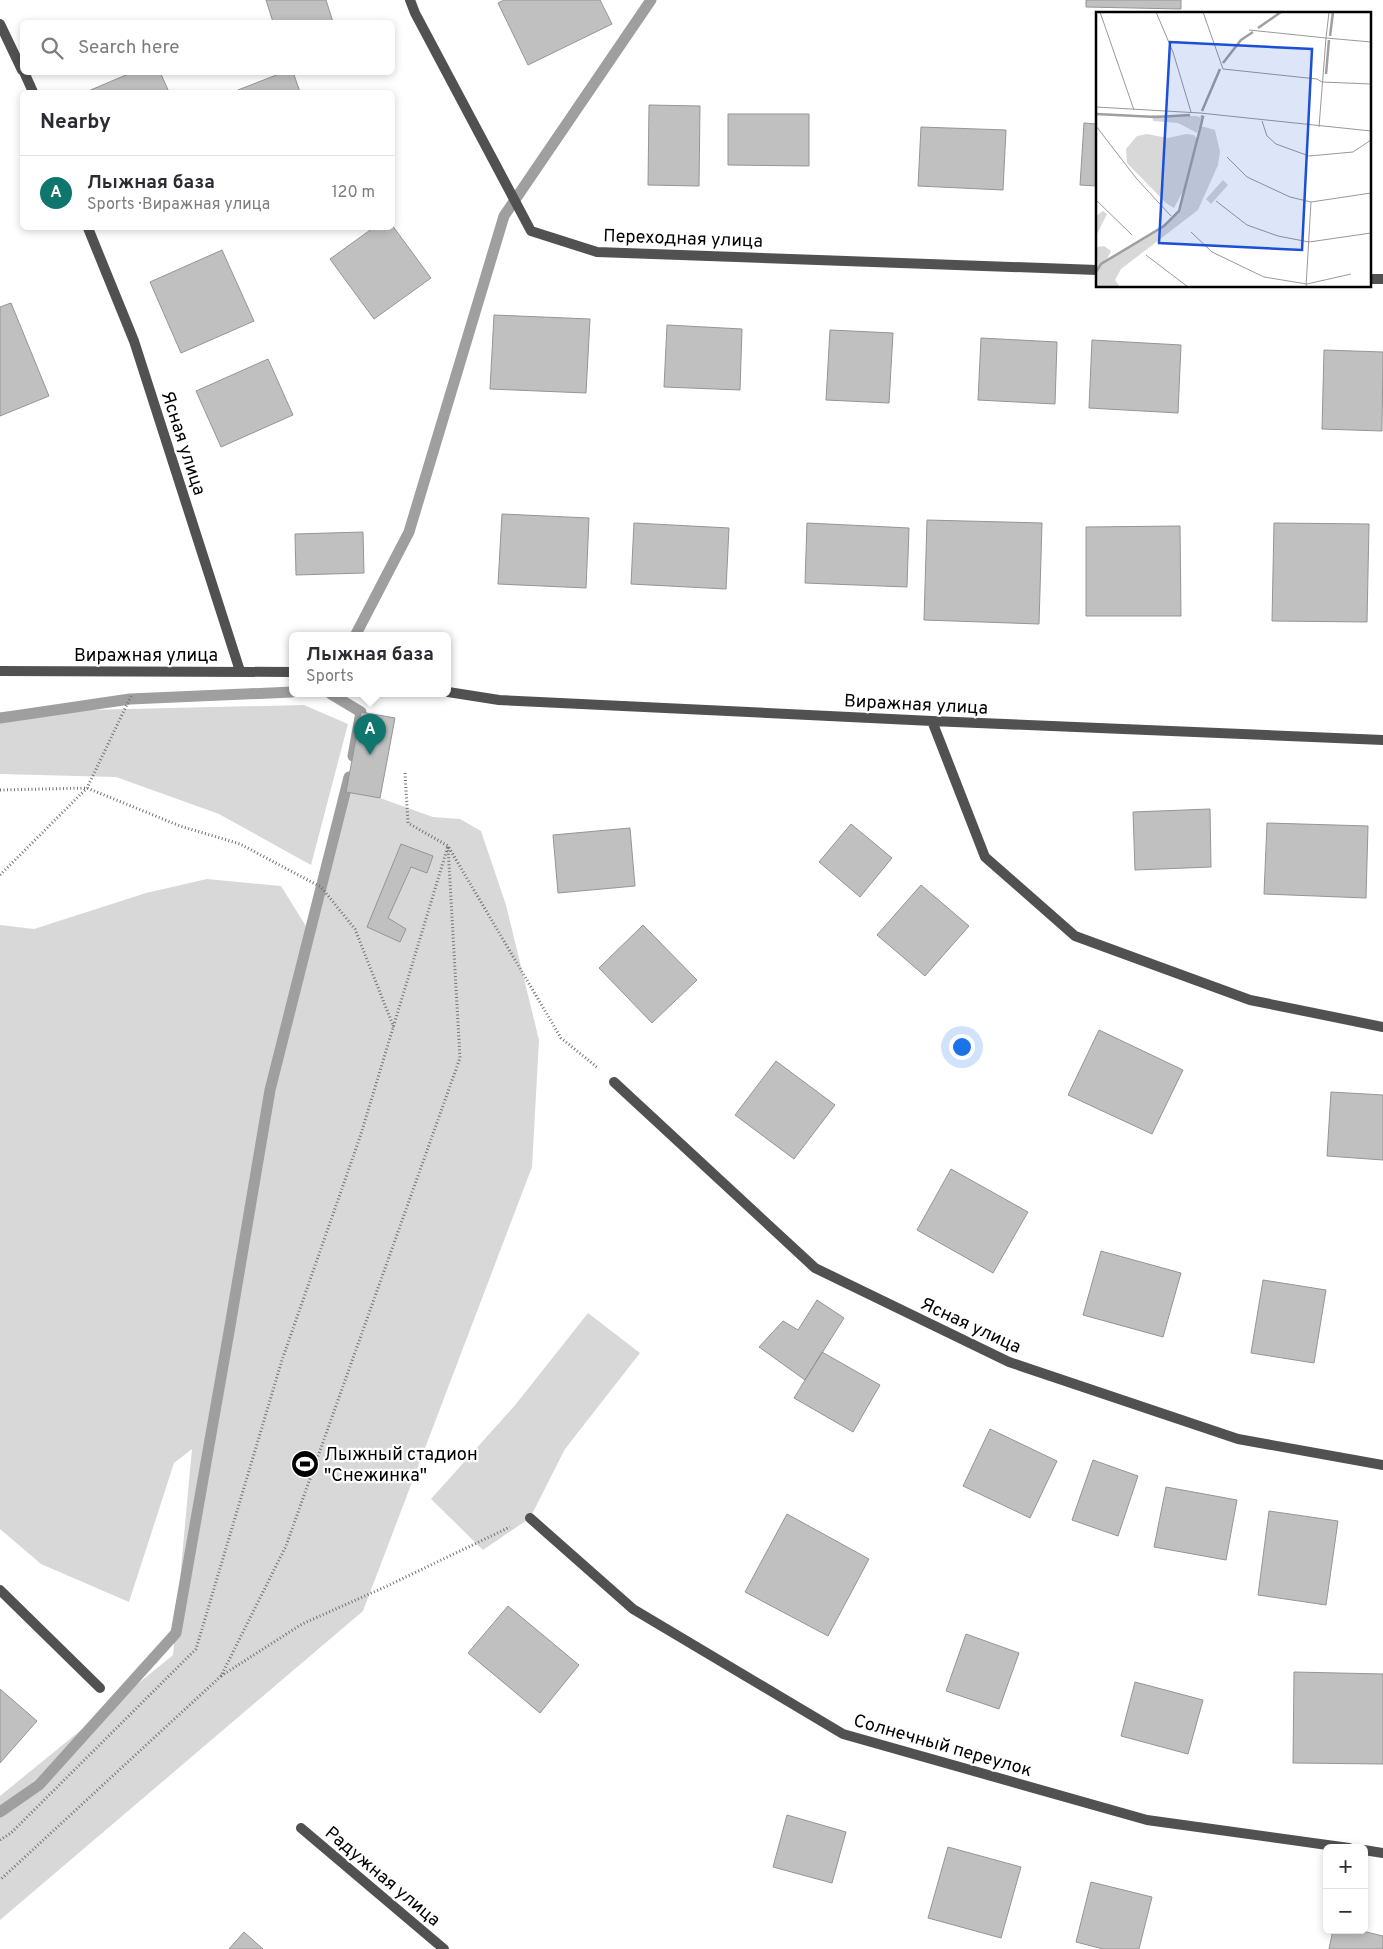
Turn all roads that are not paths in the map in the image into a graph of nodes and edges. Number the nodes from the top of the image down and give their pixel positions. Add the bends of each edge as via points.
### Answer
1 (410, 0) edge
2 (0, 24) edge
3 (20, 65) edge
4 (25, 75) edge
5 (33, 90) edge
6 (89, 230) edge
7 (1096, 270) edge
8 (1370, 279) edge
9 (1383, 279) edge
10 (240, 671) junction
11 (0, 672) edge
12 (289, 672) edge
13 (451, 692) edge
14 (932, 721) junction
15 (1383, 740) edge
16 (1383, 1027) edge
17 (614, 1082) road end
18 (1383, 1465) edge
19 (530, 1518) road end
20 (0, 1590) edge
21 (100, 1688) dead end
22 (301, 1828) dead end
23 (1323, 1845) edge
24 (1368, 1850) edge
25 (1383, 1852) edge
26 (444, 1949) edge

1 - 7 street, Переходная улица via 530,231 597,252
2 - 3 street
4 - 5 street
6 - 10 street, Ясная улица via 134,341
8 - 9 street
10 - 11 street, Виражная улица
10 - 12 street, Виражная улица
13 - 14 street, Виражная улица via 499,700
14 - 15 street, Виражная улица
14 - 16 street via 985,857 1075,936 1250,1000
17 - 18 street, Ясная улица via 815,1268 1009,1362 1238,1439
19 - 23 street, Солнечный переулок via 633,1609 844,1734 1147,1820
20 - 21 street
22 - 26 street, Радужная улица
24 - 25 street

